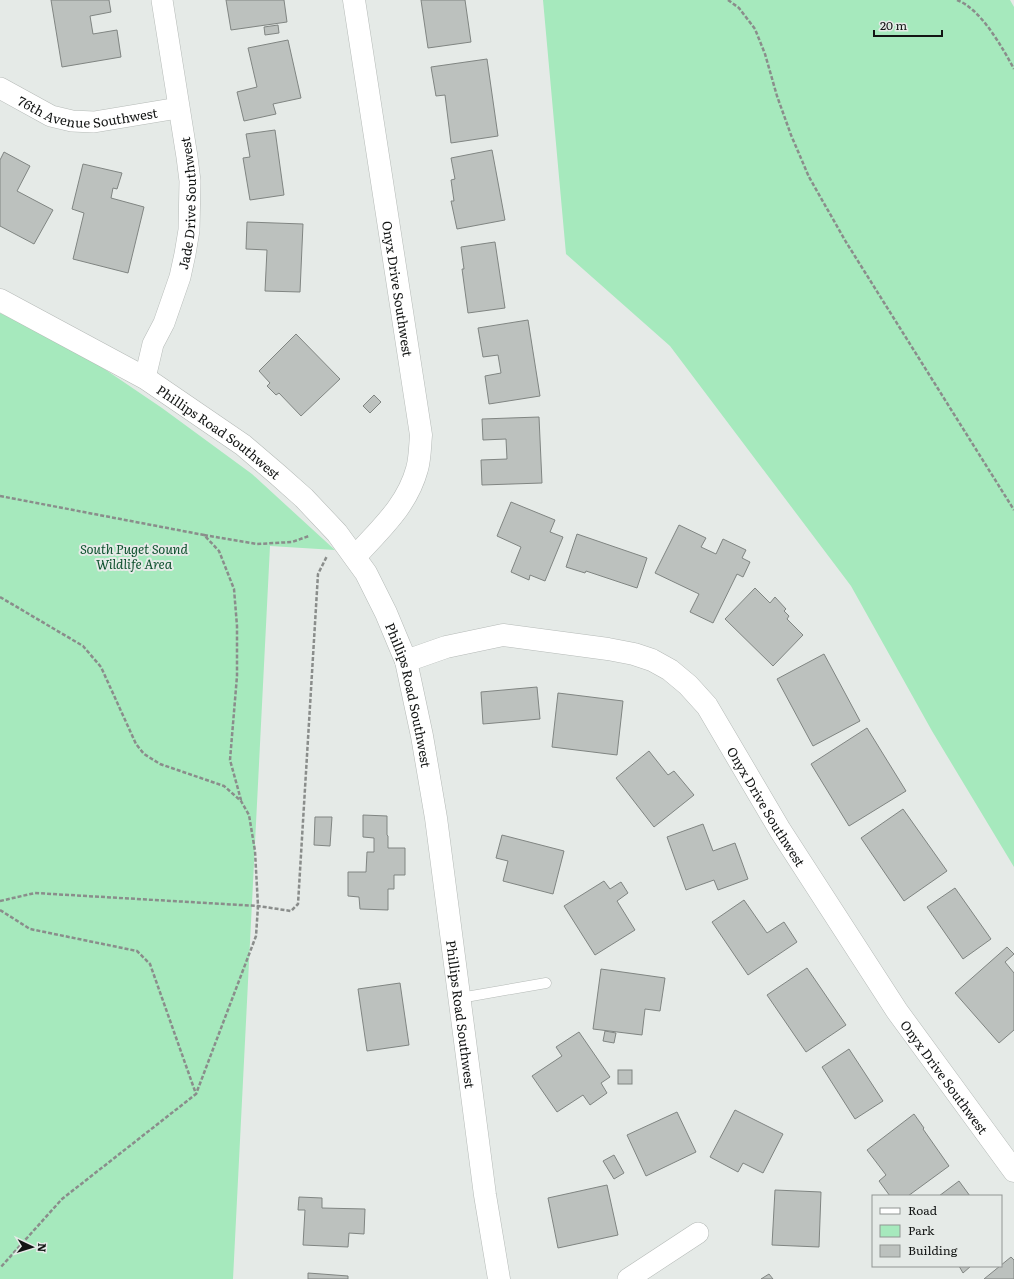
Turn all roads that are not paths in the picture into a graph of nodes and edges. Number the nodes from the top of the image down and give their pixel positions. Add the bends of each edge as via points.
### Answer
1 (162, 0) edge
2 (354, 0) edge
3 (0, 88) edge
4 (178, 108) junction
5 (0, 300) edge
6 (145, 378) junction
7 (355, 557) junction
8 (406, 661) junction
9 (546, 983) dead end
10 (460, 998) junction
11 (1014, 1171) edge
12 (698, 1233) dead end
13 (499, 1279) edge
14 (628, 1279) edge

1 - 4 street, Jade Drive Southwest
2 - 7 street, Onyx Drive Southwest via 421,435 418,468 408,494 391,518
3 - 4 street, 76th Avenue Southwest via 51,116 72,122 94,122
4 - 6 street, Jade Drive Southwest via 190,181 189,230 180,277 153,344
5 - 6 street, Phillips Road Southwest
6 - 7 street, Phillips Road Southwest via 243,445 304,498 337,533
7 - 8 street, Phillips Road Southwest via 386,613
8 - 10 street, Phillips Road Southwest via 436,818
8 - 11 street, Onyx Drive Southwest via 446,647 503,634 634,654 670,670 688,685 707,706 780,830 897,1011
9 - 10 lane
10 - 13 street, Phillips Road Southwest via 485,1195
12 - 14 street

